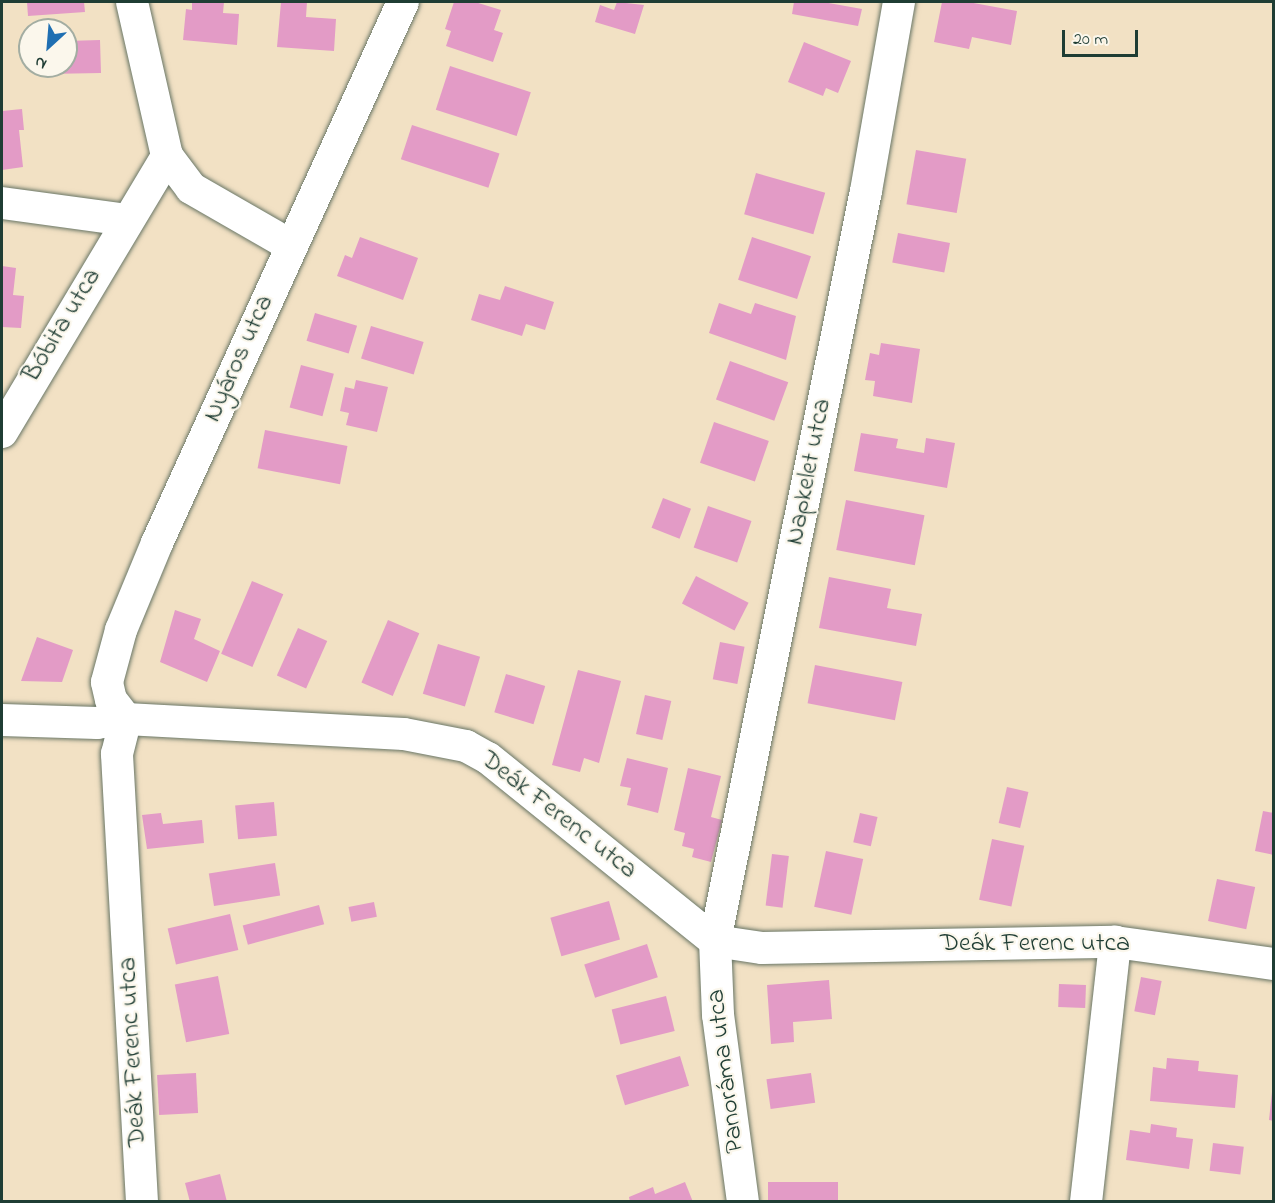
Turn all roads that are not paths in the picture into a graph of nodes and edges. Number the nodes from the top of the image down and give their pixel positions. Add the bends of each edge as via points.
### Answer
1 (132, 2) edge
2 (403, 2) edge
3 (899, 2) edge
4 (167, 156) junction
5 (2, 203) edge
6 (126, 220) junction
7 (292, 246) junction
8 (2, 432) edge
9 (126, 719) junction
10 (2, 720) edge
11 (716, 941) junction
12 (1114, 942) junction
13 (1274, 964) edge
14 (141, 1202) edge
15 (743, 1202) edge
16 (1086, 1202) edge

1 - 4 street
2 - 7 street, Nyáros utca
3 - 11 street, Napkelet utca via 866,191
4 - 6 street, Bóbita utca
4 - 7 street via 191,188
5 - 6 street
6 - 8 street, Bóbita utca
7 - 9 street, Nyáros utca via 157,543 107,669 111,700
9 - 10 street via 97,723
9 - 11 street, Deák Ferenc utca via 404,734 466,746 488,758
9 - 14 street, Deák Ferenc utca via 117,754
11 - 12 street, Deák Ferenc utca via 762,948
11 - 15 street, Panoráma utca via 718,1015
12 - 13 street, Deák Ferenc utca
12 - 16 street

